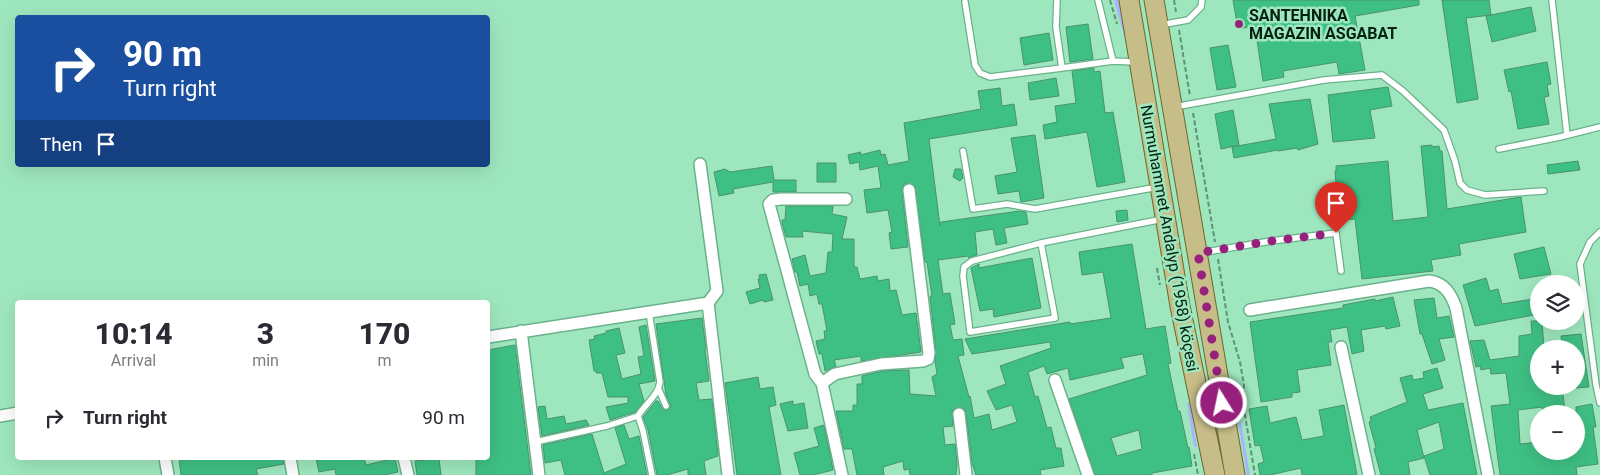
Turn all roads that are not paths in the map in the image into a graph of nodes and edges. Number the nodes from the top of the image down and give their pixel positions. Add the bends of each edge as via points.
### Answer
1 (1057, 0) edge
2 (1098, 0) edge
3 (1129, 0) edge
4 (1154, 0) edge
5 (1202, 0) edge
6 (1552, 0) edge
7 (965, 2) dead end
8 (1158, 25) junction
9 (1113, 61) junction
10 (1139, 62) junction
11 (1062, 68) junction
12 (1172, 108) junction
13 (1600, 127) edge
14 (1568, 135) junction
15 (1499, 149) dead end
16 (963, 151) dead end
17 (700, 164) dead end
18 (1160, 187) junction
19 (909, 190) dead end
20 (1544, 191) dead end
21 (846, 199) dead end
22 (1165, 219) junction
23 (1600, 232) edge
24 (1041, 243) junction
25 (1198, 253) junction
26 (1341, 271) dead end
27 (708, 303) junction
28 (1250, 310) dead end
29 (650, 312) junction
30 (521, 331) junction
31 (490, 337) edge
32 (1341, 346) dead end
33 (1055, 380) dead end
34 (822, 383) junction
35 (1598, 385) edge
36 (659, 390) junction
37 (1600, 403) edge
38 (666, 406) dead end
39 (15, 414) edge
40 (959, 414) dead end
41 (0, 416) edge
42 (638, 416) junction
43 (535, 442) junction
44 (165, 460) edge
45 (290, 460) edge
46 (404, 460) edge
47 (168, 475) edge
48 (293, 475) edge
49 (408, 475) edge
50 (539, 475) edge
51 (652, 475) edge
52 (728, 475) edge
53 (842, 475) edge
54 (966, 475) edge
55 (1088, 475) edge
56 (1215, 475) edge
57 (1235, 475) edge
58 (1369, 475) edge
59 (1488, 475) edge

1 - 11 lane via 1056,27
2 - 9 lane
3 - 10 main road, Nurmuhammet Andalyp (1958) köçesi
4 - 8 main road, Nurmuhammet Andalyp (1958) köçesi
5 - 8 lane via 1201,7 1188,20
6 - 14 lane
7 - 11 lane via 975,65 980,73 990,78
8 - 12 main road, Nurmuhammet Andalyp (1958) köçesi
9 - 10 lane
9 - 11 lane
10 - 18 main road, Nurmuhammet Andalyp (1958) köçesi
12 - 20 lane via 1324,80 1382,75 1444,130 1460,183 1468,190 1486,195
12 - 25 main road, Nurmuhammet Andalyp (1958) köçesi
13 - 14 lane
14 - 15 lane
16 - 18 lane via 973,210 1007,204 1035,209
17 - 27 street via 717,292
18 - 22 main road, Nurmuhammet Andalyp (1958) köçesi
19 - 34 street via 928,359 881,364 835,374
21 - 34 street via 781,199 769,204 815,374
22 - 24 lane
22 - 56 main road, Nurmuhammet Andalyp (1958) köçesi
23 - 35 lane via 1590,242 1580,264
24 - 24 lane via 972,261 964,267 970,332 1055,318
25 - 26 lane via 1336,233
25 - 57 main road, Nurmuhammet Andalyp (1958) köçesi
27 - 29 street
27 - 52 street
28 - 59 street via 1429,281 1444,285 1456,308
29 - 30 street
29 - 36 lane
30 - 31 street
30 - 43 street
32 - 58 street
33 - 55 street
34 - 53 street
35 - 37 lane
36 - 38 lane
36 - 42 lane
39 - 41 street
40 - 54 street
42 - 43 lane
42 - 51 lane
43 - 50 street
44 - 47 street
45 - 48 street
46 - 49 street

